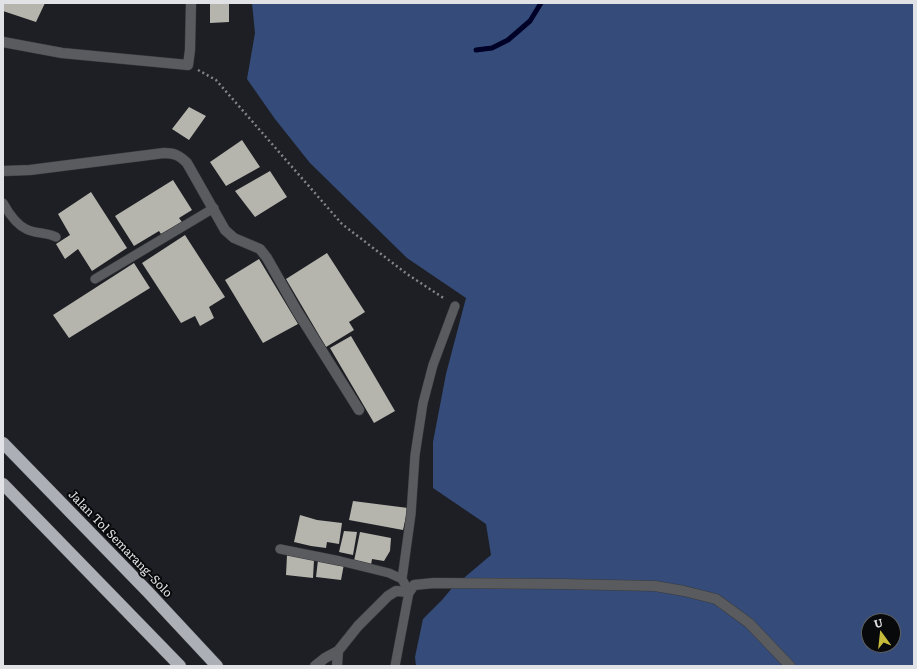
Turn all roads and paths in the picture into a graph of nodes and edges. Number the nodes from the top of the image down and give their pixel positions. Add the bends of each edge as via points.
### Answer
1 (191, 3) edge
2 (3, 42) edge
3 (188, 65) junction
4 (3, 171) edge
5 (3, 203) edge
6 (214, 208) junction
7 (56, 238) dead end
8 (95, 279) dead end
9 (455, 306) joint
10 (359, 410) dead end
11 (3, 443) edge
12 (3, 484) edge
13 (280, 549) dead end
14 (402, 579) junction
15 (409, 592) junction
16 (338, 651) junction
17 (180, 666) edge
18 (216, 666) edge
19 (315, 666) edge
20 (336, 666) edge
21 (395, 666) edge
22 (790, 666) edge

1 - 3 street
2 - 3 street via 62,53
3 - 9 path via 216,80 342,224
4 - 6 street via 30,170 153,153 174,153 187,163
5 - 7 lane via 10,215 25,230
6 - 8 lane
6 - 10 street via 226,230 234,238 260,249 267,258
9 - 14 lane via 433,366 423,403
11 - 18 highway, Jalan Tol Semarang–Solo
12 - 17 highway
13 - 14 lane via 389,573
14 - 15 lane
15 - 16 street via 396,591 388,596 358,626
15 - 21 lane
15 - 22 street via 414,585 434,583 655,586 684,591 716,599 748,623
16 - 19 street
16 - 20 street

